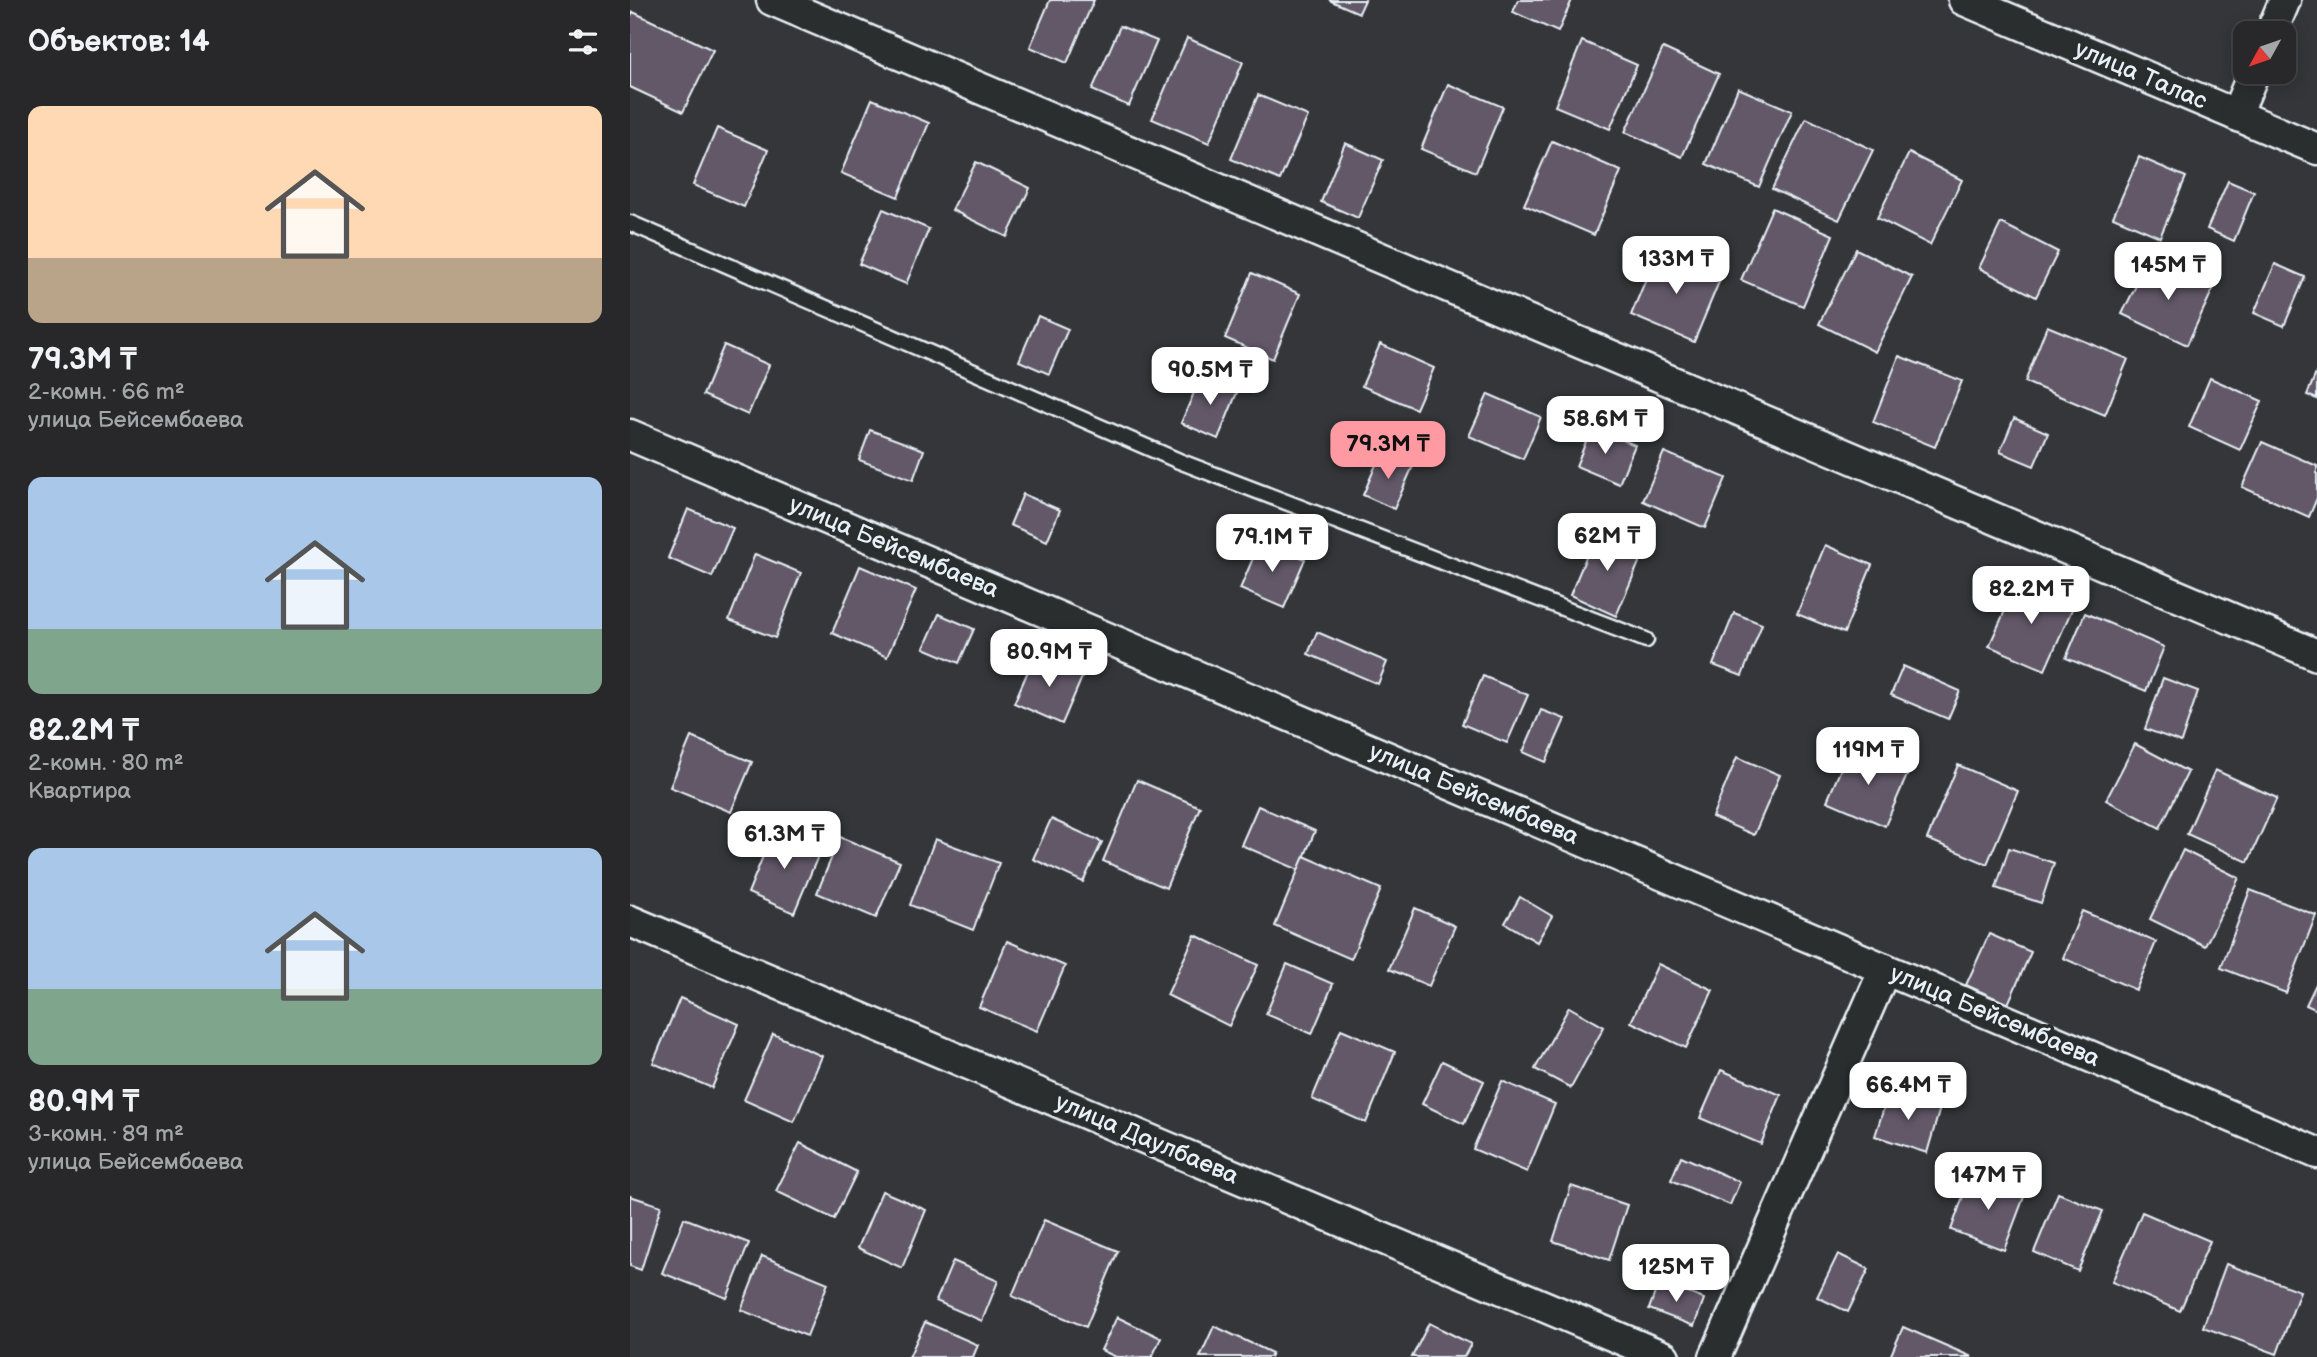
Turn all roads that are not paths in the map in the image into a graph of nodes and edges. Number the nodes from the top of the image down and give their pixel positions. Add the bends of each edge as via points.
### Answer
1 (772, 0) edge
2 (1964, 0) edge
3 (2285, 0) edge
4 (2276, 21) edge
5 (2250, 84) edge
6 (2236, 115) junction
7 (2317, 149) edge
8 (630, 223) edge
9 (630, 435) edge
10 (1646, 640) dead end
11 (2317, 655) edge
12 (630, 921) edge
13 (1885, 969) junction
14 (2317, 1153) edge
15 (1664, 1357) edge
16 (1715, 1357) edge

1 - 11 street
2 - 6 street, улица Талас
3 - 4 street
5 - 6 street
6 - 7 street, улица Талас
8 - 10 lane via 1179,461
9 - 13 street, улица Бейсембаева
12 - 15 street, улица Даулбаева
13 - 14 street, улица Бейсембаева
13 - 16 street

